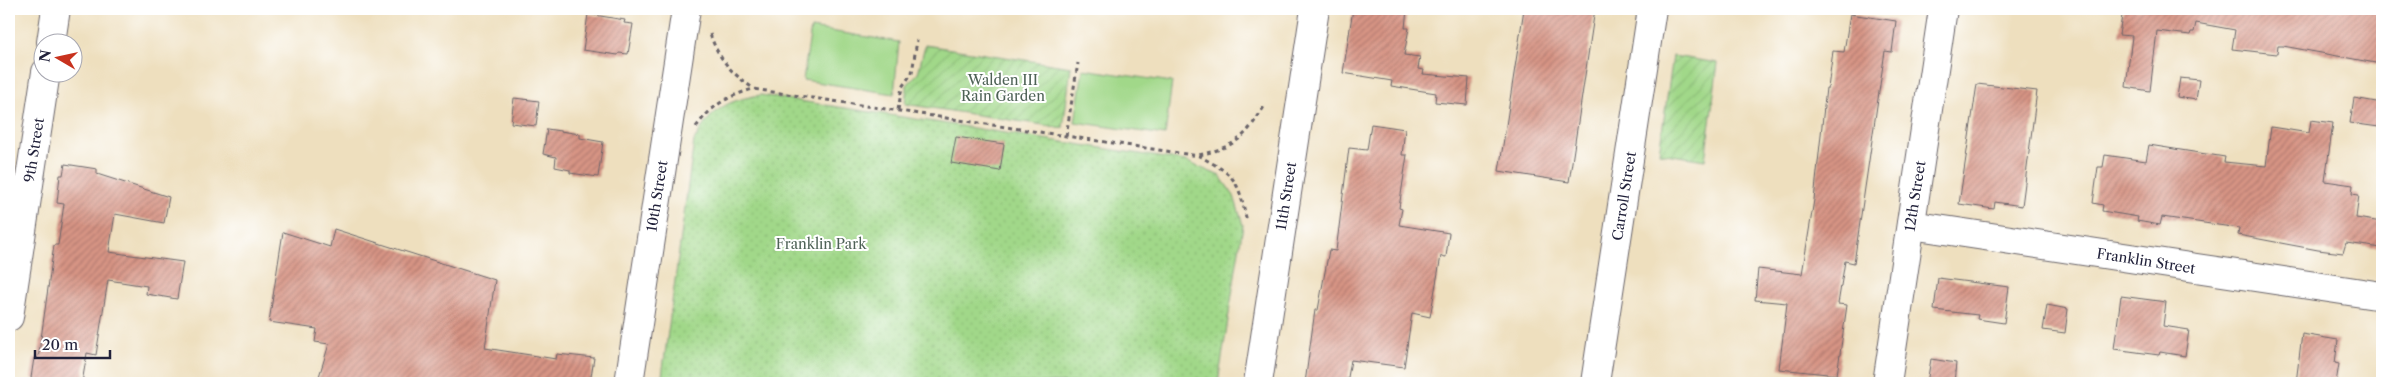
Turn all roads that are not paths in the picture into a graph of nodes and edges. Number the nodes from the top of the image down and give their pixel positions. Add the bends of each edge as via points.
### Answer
1 (56, 9) edge
2 (686, 9) edge
3 (1315, 9) edge
4 (1652, 9) edge
5 (1943, 9) edge
6 (53, 32) edge
7 (44, 82) edge
8 (1911, 225) junction
9 (2382, 296) edge
10 (9, 317) edge
11 (629, 383) edge
12 (1258, 383) edge
13 (1595, 383) edge
14 (1887, 383) edge

1 - 6 street
2 - 11 street, 10th Street
3 - 12 street, 11th Street
4 - 13 street, Carroll Street
5 - 8 street, 12th Street
7 - 10 street, 9th Street
8 - 9 street, Franklin Street
8 - 14 street, 12th Street

